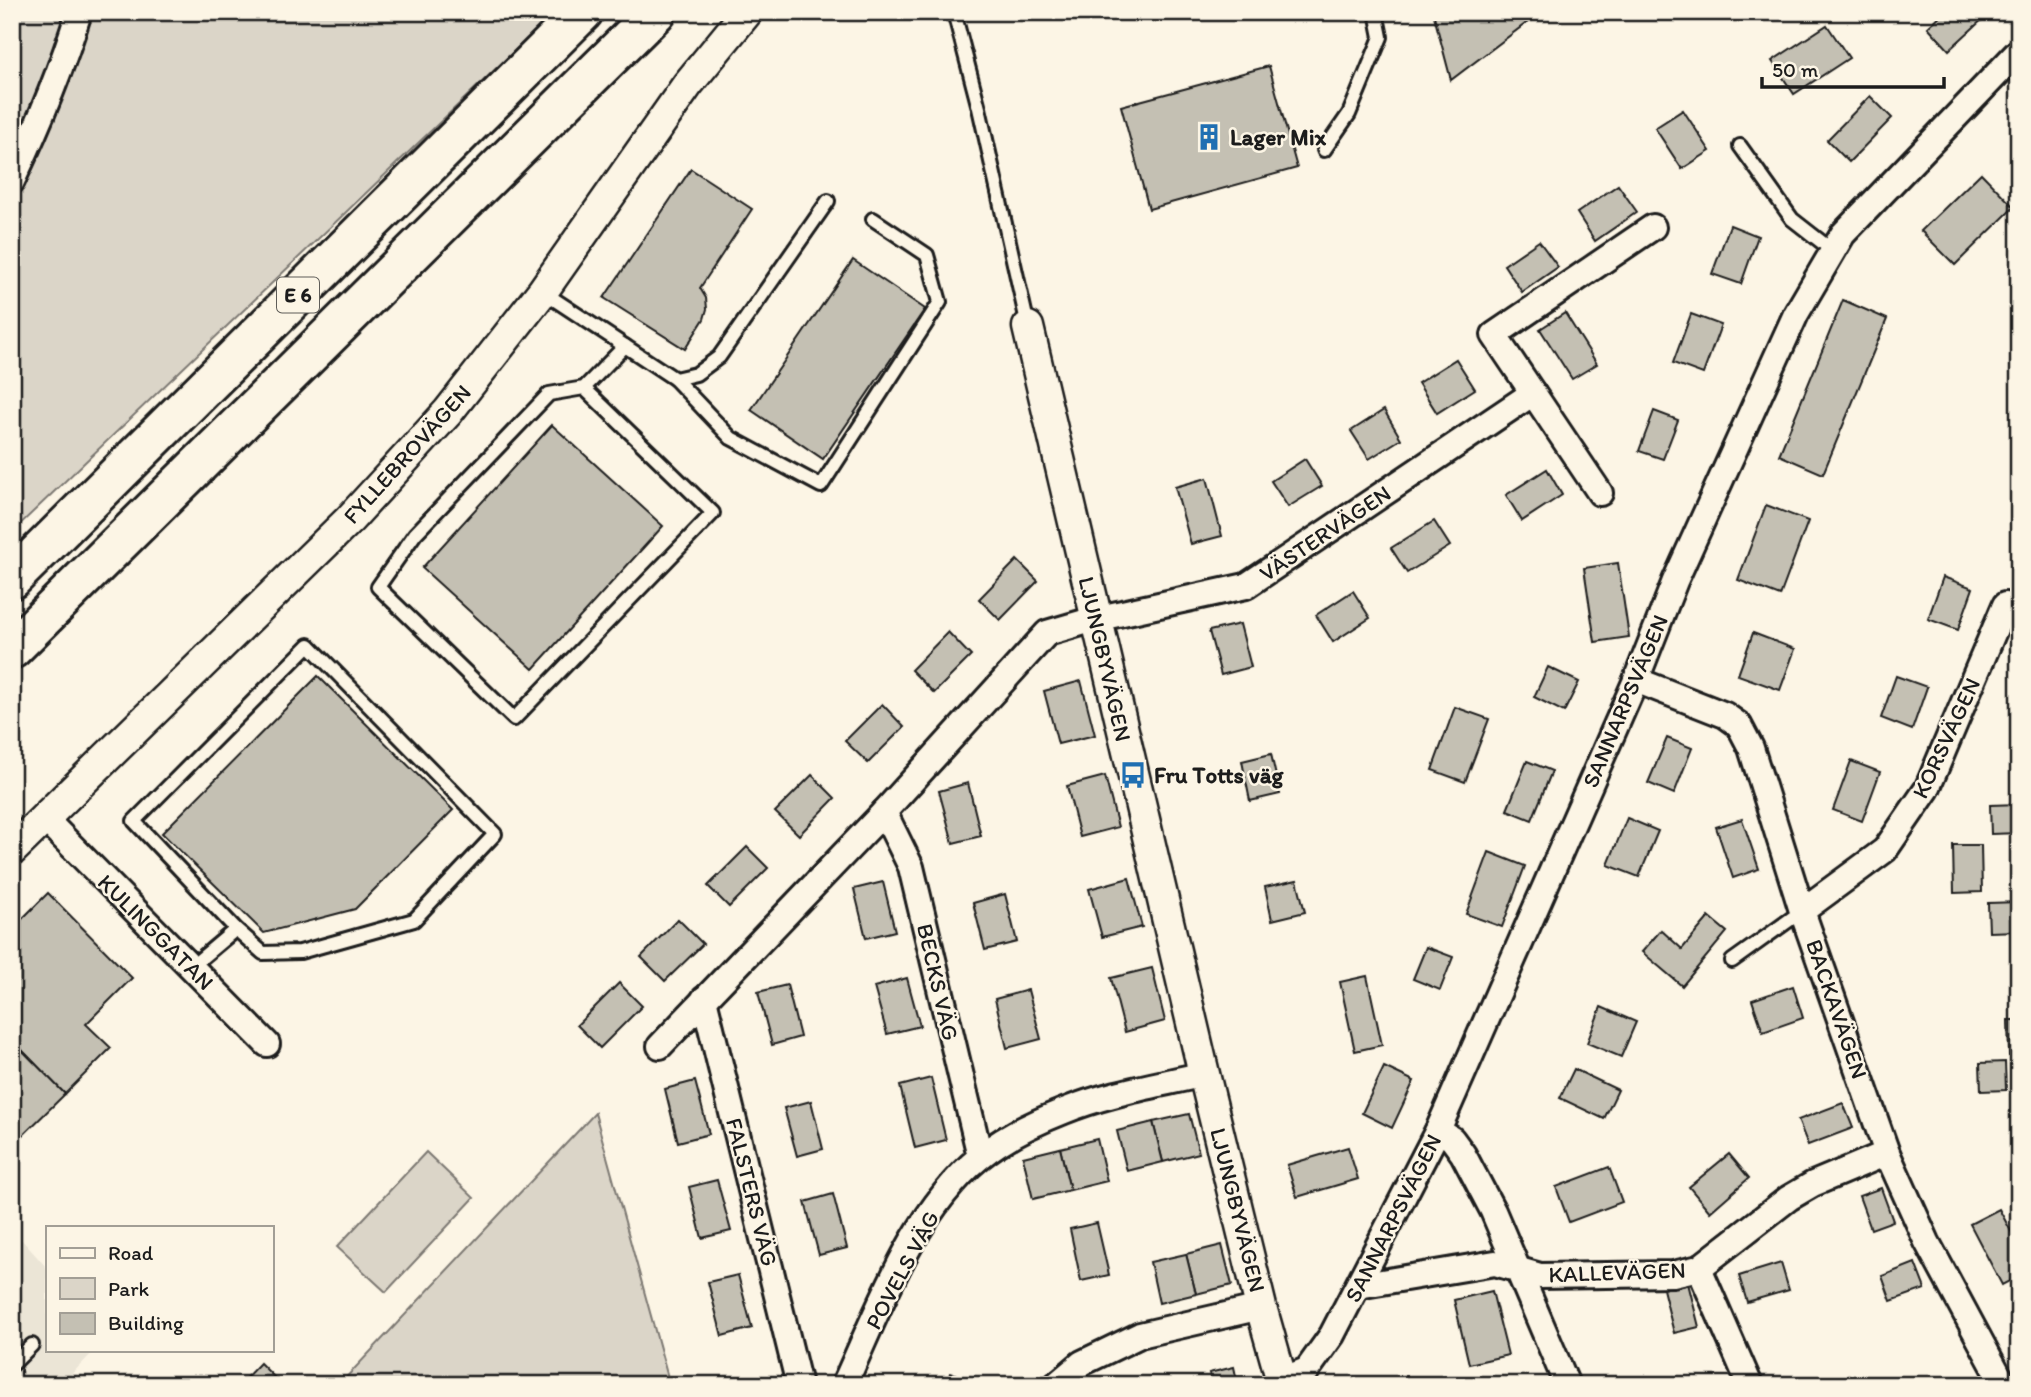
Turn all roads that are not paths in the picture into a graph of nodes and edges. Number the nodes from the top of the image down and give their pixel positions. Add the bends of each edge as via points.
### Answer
1 (79, 12) edge
2 (583, 12) edge
3 (656, 12) edge
4 (747, 12) edge
5 (954, 12) edge
6 (1376, 12) edge
7 (2019, 51) edge
8 (1740, 146) dead end
9 (1324, 150) dead end
10 (12, 181) edge
11 (828, 201) dead end
12 (873, 219) dead end
13 (1653, 228) dead end
14 (1833, 251) junction
15 (542, 292) junction
16 (1028, 327) joint
17 (625, 346) junction
18 (675, 379) junction
19 (584, 388) junction
20 (1533, 393) junction
21 (1600, 493) dead end
22 (12, 579) edge
23 (2006, 604) dead end
24 (1096, 620) junction
25 (12, 649) edge
26 (1636, 680) junction
27 (884, 812) junction
28 (45, 819) junction
29 (12, 850) edge
30 (1802, 911) junction
31 (236, 929) junction
32 (1732, 961) dead end
33 (191, 967) junction
34 (704, 999) junction
35 (267, 1044) dead end
36 (660, 1046) dead end
37 (1204, 1074) junction
38 (1438, 1130) junction
39 (1888, 1153) junction
40 (980, 1156) junction
41 (1519, 1269) junction
42 (1699, 1269) junction
43 (1358, 1286) junction
44 (1261, 1307) junction
45 (32, 1345) dead end
46 (12, 1364) edge
47 (1282, 1382) edge
48 (799, 1385) edge
49 (844, 1385) edge
50 (1056, 1385) edge
51 (1567, 1385) edge
52 (1750, 1385) edge
53 (2004, 1385) edge

1 - 10 street via 37,130
2 - 22 highway, E 6
3 - 25 highway, E 6
4 - 15 street, FYLLEBROVÄGEN via 688,84
5 - 16 lane, LJUNGBYVÄGEN
6 - 9 lane via 1381,37 1349,114
7 - 14 street, SANNARPSVÄGEN via 1843,233
8 - 14 lane via 1792,219
11 - 18 lane via 719,357 696,374
12 - 18 lane via 927,255 940,303 821,486 731,438
13 - 20 street via 1494,335
14 - 26 street, SANNARPSVÄGEN via 1796,314 1675,581
15 - 17 lane
15 - 28 street, FYLLEBROVÄGEN via 448,412 349,520
16 - 24 street, LJUNGBYVÄGEN
17 - 18 lane
17 - 19 lane
19 - 19 lane via 713,513 514,719 378,587 415,534 549,394
20 - 21 street
20 - 24 street, VÄSTERVÄGEN via 1246,586
23 - 30 street, KORSVÄGEN via 1927,789 1885,850
24 - 27 street via 1047,633
24 - 37 street, LJUNGBYVÄGEN
26 - 30 street, BACKAVÄGEN via 1725,715 1739,725 1751,748
26 - 38 street, SANNARPSVÄGEN
27 - 34 street
27 - 40 street, BECKS VÄG via 911,867
28 - 29 street, FYLLEBROVÄGEN
28 - 33 street, KULINGGATAN
30 - 32 lane
30 - 39 street, BACKAVÄGEN
31 - 31 lane via 263,953 300,952 414,920 495,834 309,645 134,821
31 - 33 lane
33 - 35 street, KULINGGATAN
34 - 36 street
34 - 48 street, FALSTERS VÄG
37 - 40 street, POVELS VÄG via 1066,1110
37 - 44 street, LJUNGBYVÄGEN
38 - 41 street via 1463,1154
38 - 43 street, SANNARPSVÄGEN
39 - 42 street, KALLEVÄGEN via 1812,1184
39 - 53 street, BACKAVÄGEN via 1927,1242
40 - 49 street, POVELS VÄG via 943,1195 918,1231
41 - 42 street, KALLEVÄGEN via 1540,1276 1673,1274
41 - 43 street, KALLEVÄGEN via 1495,1263
41 - 51 street
42 - 52 street
43 - 47 street, SANNARPSVÄGEN via 1314,1363
44 - 47 street, LJUNGBYVÄGEN
44 - 50 street via 1140,1335 1082,1363
45 - 46 lane

